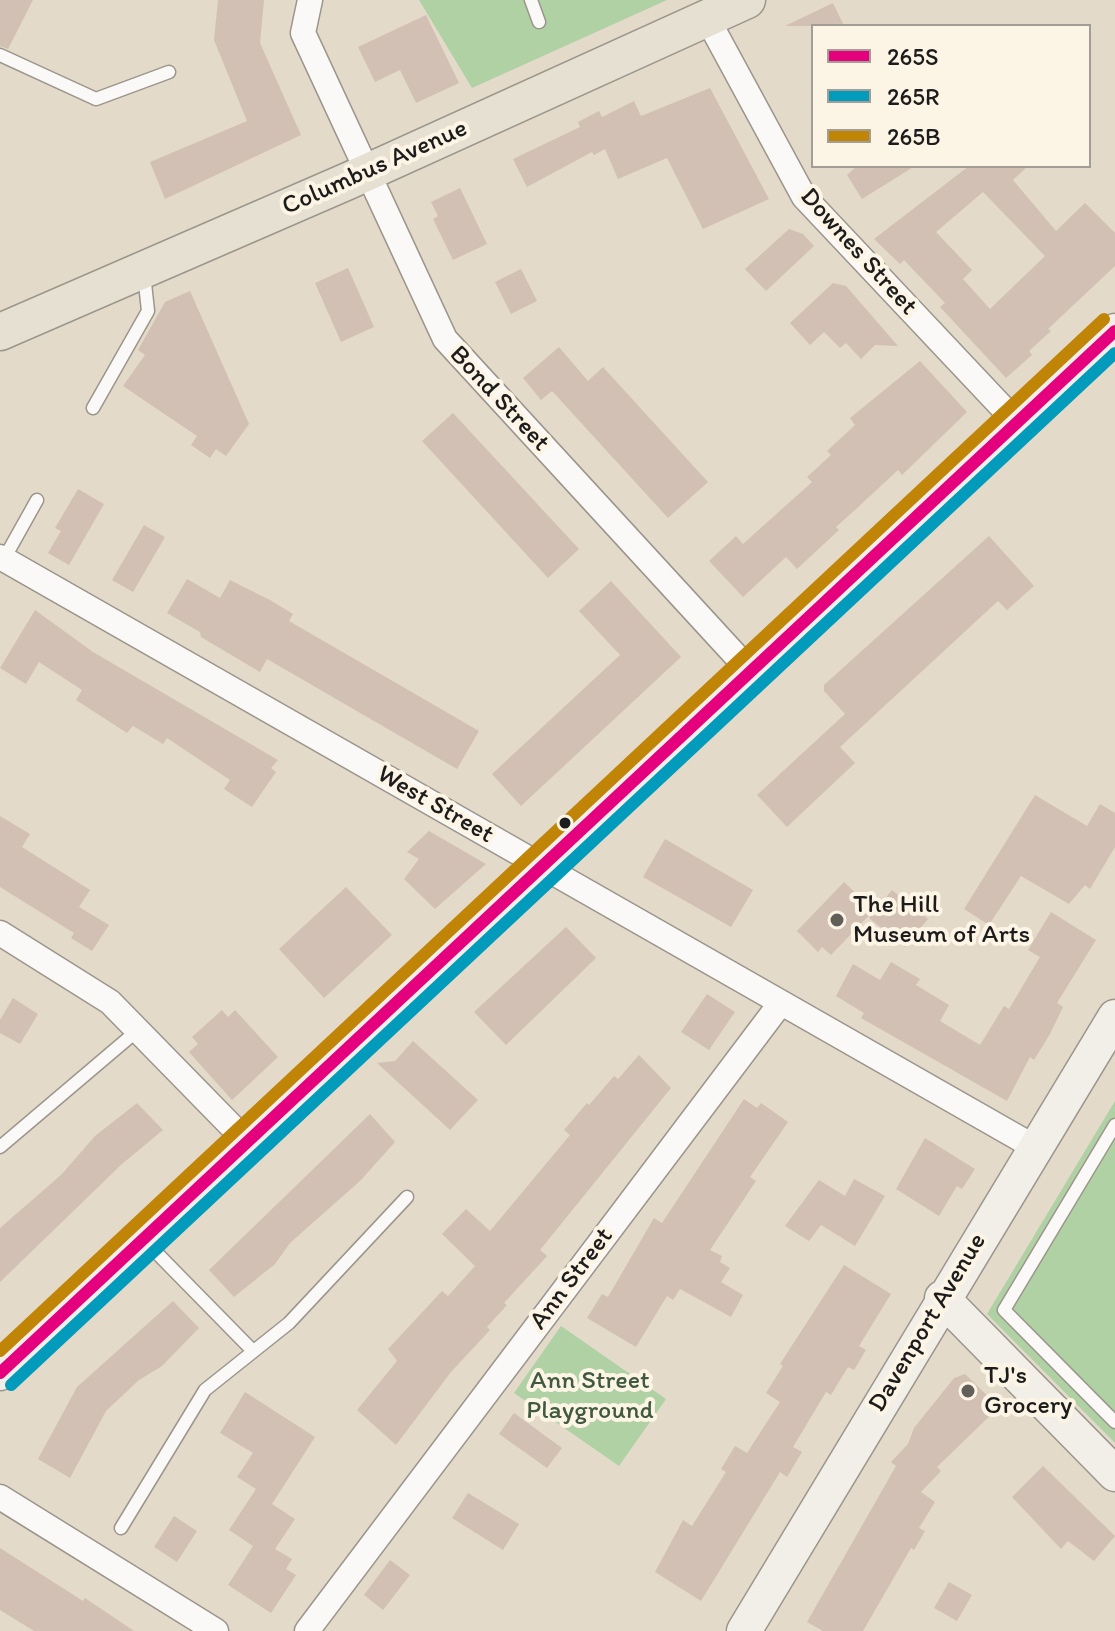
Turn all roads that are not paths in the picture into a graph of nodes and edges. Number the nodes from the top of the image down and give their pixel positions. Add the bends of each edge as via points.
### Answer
1 (310, 0) edge
2 (531, 0) edge
3 (747, 0) edge
4 (707, 18) junction
5 (539, 22) dead end
6 (0, 55) edge
7 (169, 72) dead end
8 (367, 172) junction
9 (144, 271) junction
10 (1115, 331) edge
11 (0, 332) edge
12 (93, 408) dead end
13 (1017, 423) junction
14 (37, 500) dead end
15 (2, 558) edge
16 (750, 671) junction
17 (541, 866) junction
18 (0, 933) edge
19 (780, 1004) junction
20 (1115, 1017) edge
21 (138, 1030) junction
22 (1115, 1125) edge
23 (248, 1143) junction
24 (0, 1147) edge
25 (1036, 1148) junction
26 (407, 1197) dead end
27 (144, 1239) junction
28 (942, 1298) junction
29 (252, 1350) junction
30 (1, 1369) edge
31 (1115, 1422) edge
32 (1115, 1474) edge
33 (0, 1497) edge
34 (121, 1528) dead end
35 (755, 1626) edge
36 (216, 1631) edge
37 (307, 1631) edge

1 - 8 street, Bond Street via 303,33
2 - 5 lane
3 - 4 main road, Columbus Avenue
4 - 8 main road, Columbus Avenue
4 - 13 street, Downes Street via 804,197
6 - 7 lane via 96,99
8 - 9 main road, Columbus Avenue
8 - 16 street, Bond Street via 445,339
9 - 11 main road, Columbus Avenue
9 - 12 lane via 148,311
10 - 13 main road
13 - 16 main road
14 - 15 lane
15 - 17 street, West Street
16 - 17 main road
17 - 19 street, West Street
17 - 23 main road
18 - 21 street via 110,1002
19 - 25 street, West Street
19 - 37 street, Ann Street
20 - 25 main road, Davenport Avenue
21 - 23 street
21 - 24 lane
22 - 31 lane via 1004,1310
23 - 27 main road
25 - 28 main road, Davenport Avenue
26 - 29 lane via 289,1323
27 - 29 lane
27 - 30 main road
28 - 32 main road
28 - 35 main road, Davenport Avenue
29 - 34 lane via 205,1390
33 - 36 street

